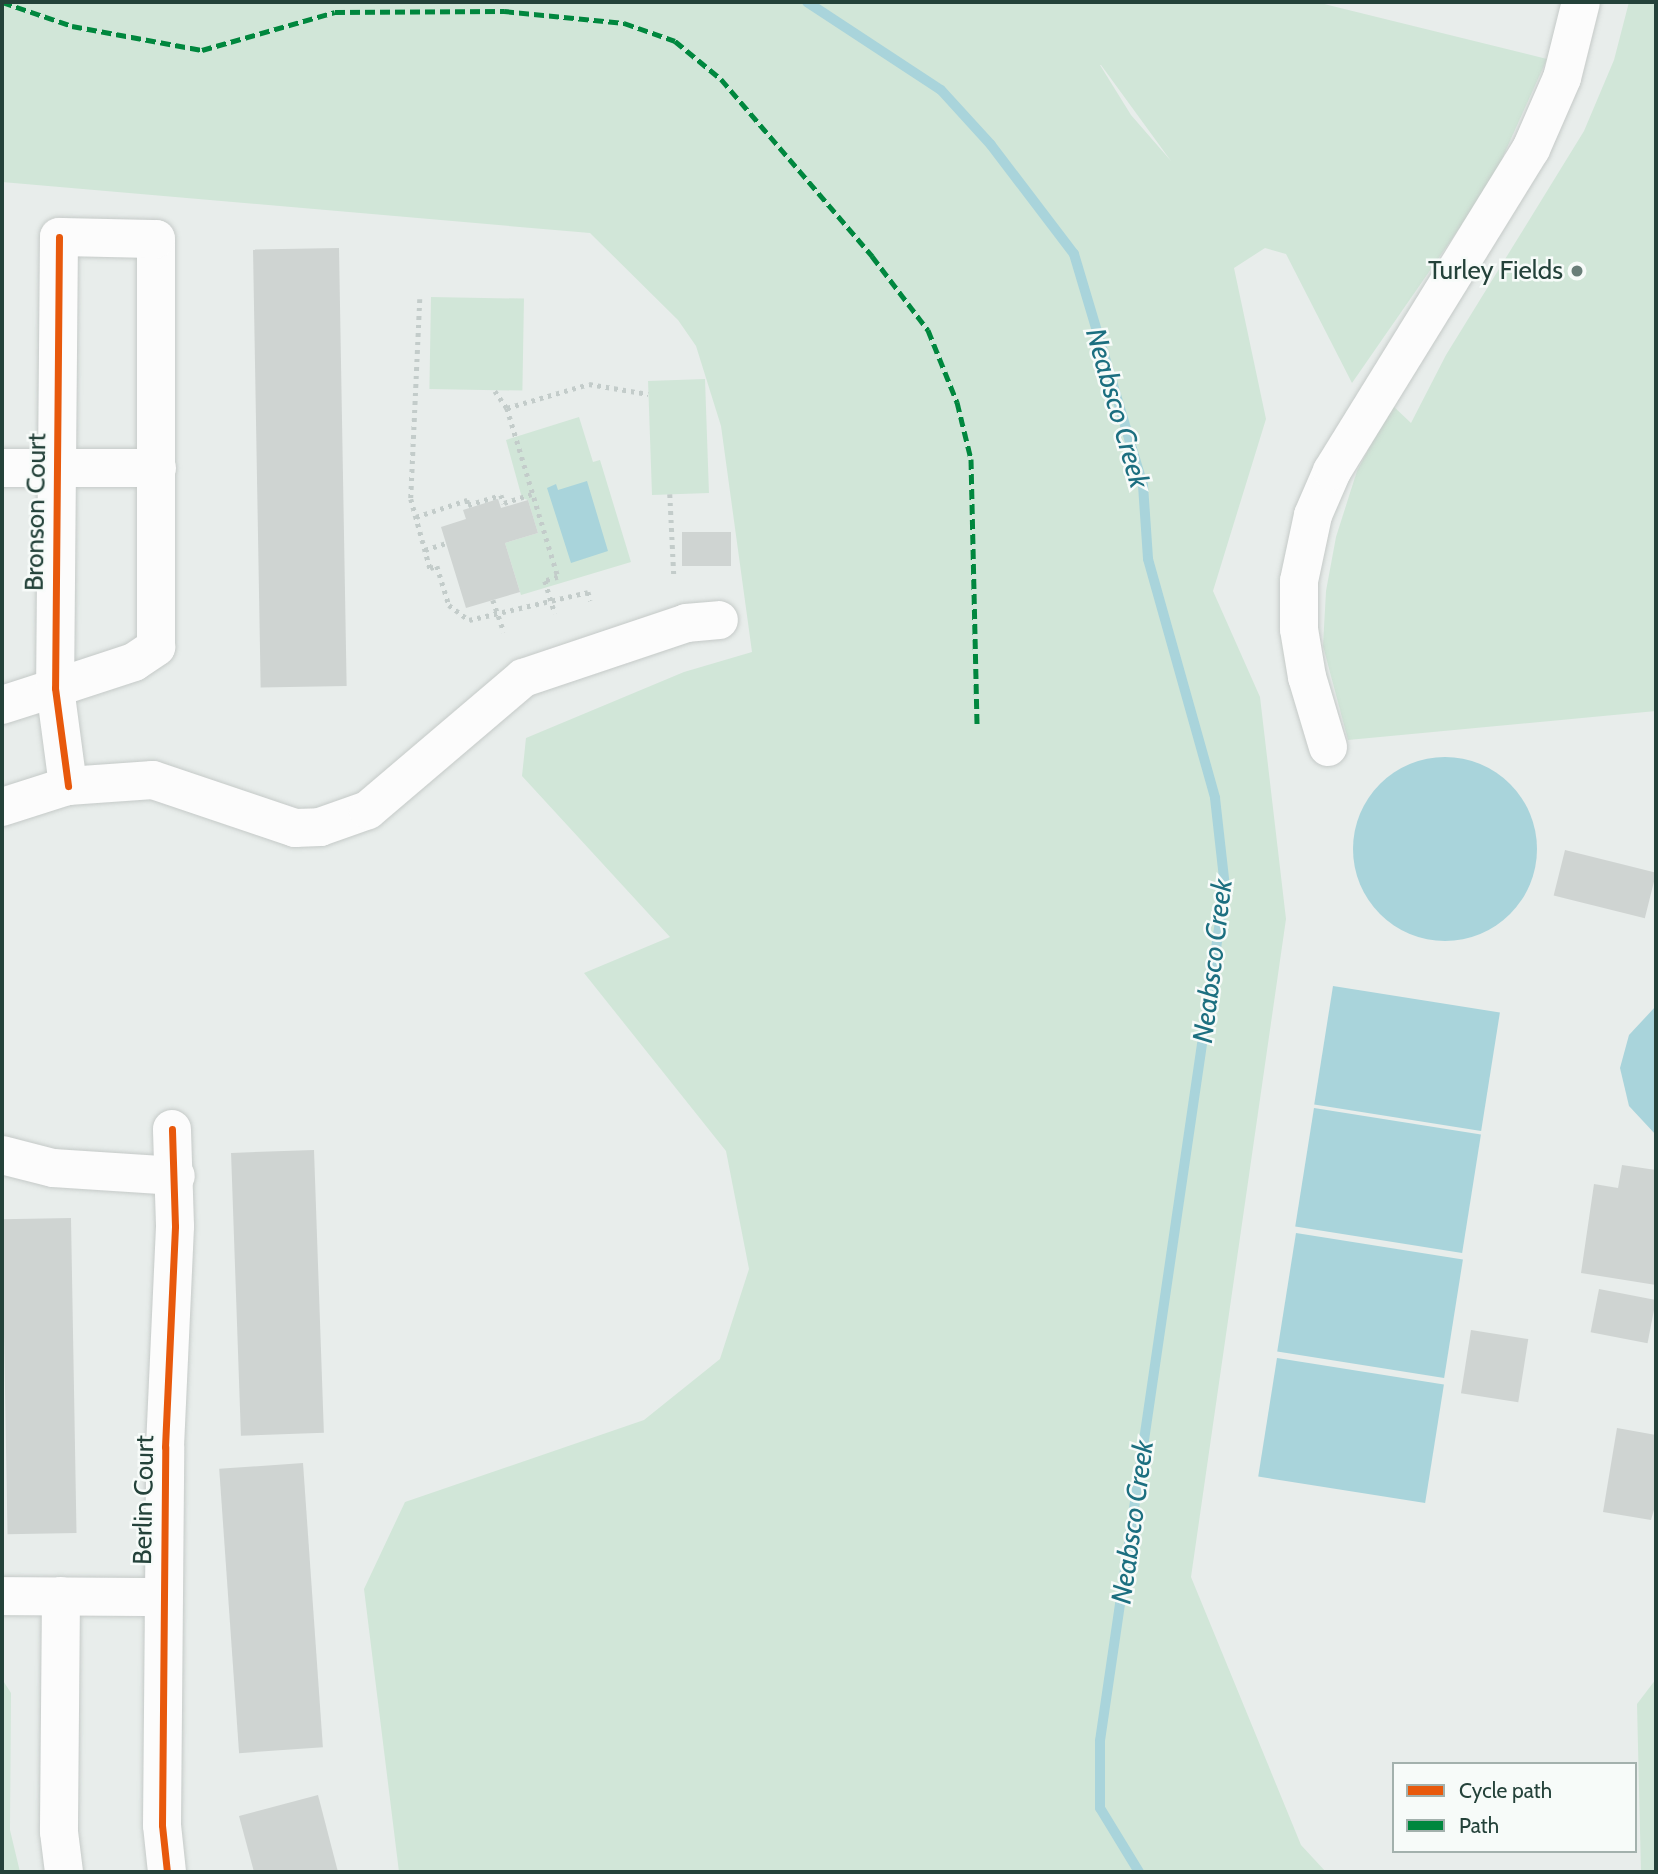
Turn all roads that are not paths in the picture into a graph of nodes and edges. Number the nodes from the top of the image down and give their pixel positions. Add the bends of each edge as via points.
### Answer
1 (1581, 2) edge
2 (2, 468) edge
3 (57, 468) junction
4 (157, 468) junction
5 (719, 620) dead end
6 (55, 688) junction
7 (2, 705) edge
8 (1328, 747) dead end
9 (68, 786) junction
10 (2, 807) edge
11 (172, 1129) dead end
12 (2, 1155) edge
13 (176, 1176) junction
14 (2, 1596) edge
15 (61, 1597) junction
16 (163, 1597) junction
17 (64, 1872) edge
18 (167, 1872) edge

1 - 8 street via 1562,78 1531,149 1332,471 1313,515 1299,581 1299,629 1307,677
2 - 3 street
3 - 4 street
3 - 4 street, Bronson Court via 59,236 156,239
3 - 6 street, Bronson Court
4 - 6 street via 156,648 134,662
5 - 9 street via 686,623 523,678 378,802 353,817 312,829 295,828 153,780
6 - 7 street
6 - 9 street, Bronson Court
9 - 10 street
11 - 13 street, Berlin Court
12 - 13 street via 53,1168
13 - 16 street, Berlin Court
14 - 15 street
15 - 16 street
15 - 17 street via 59,1832
16 - 18 street, Berlin Court via 162,1825

